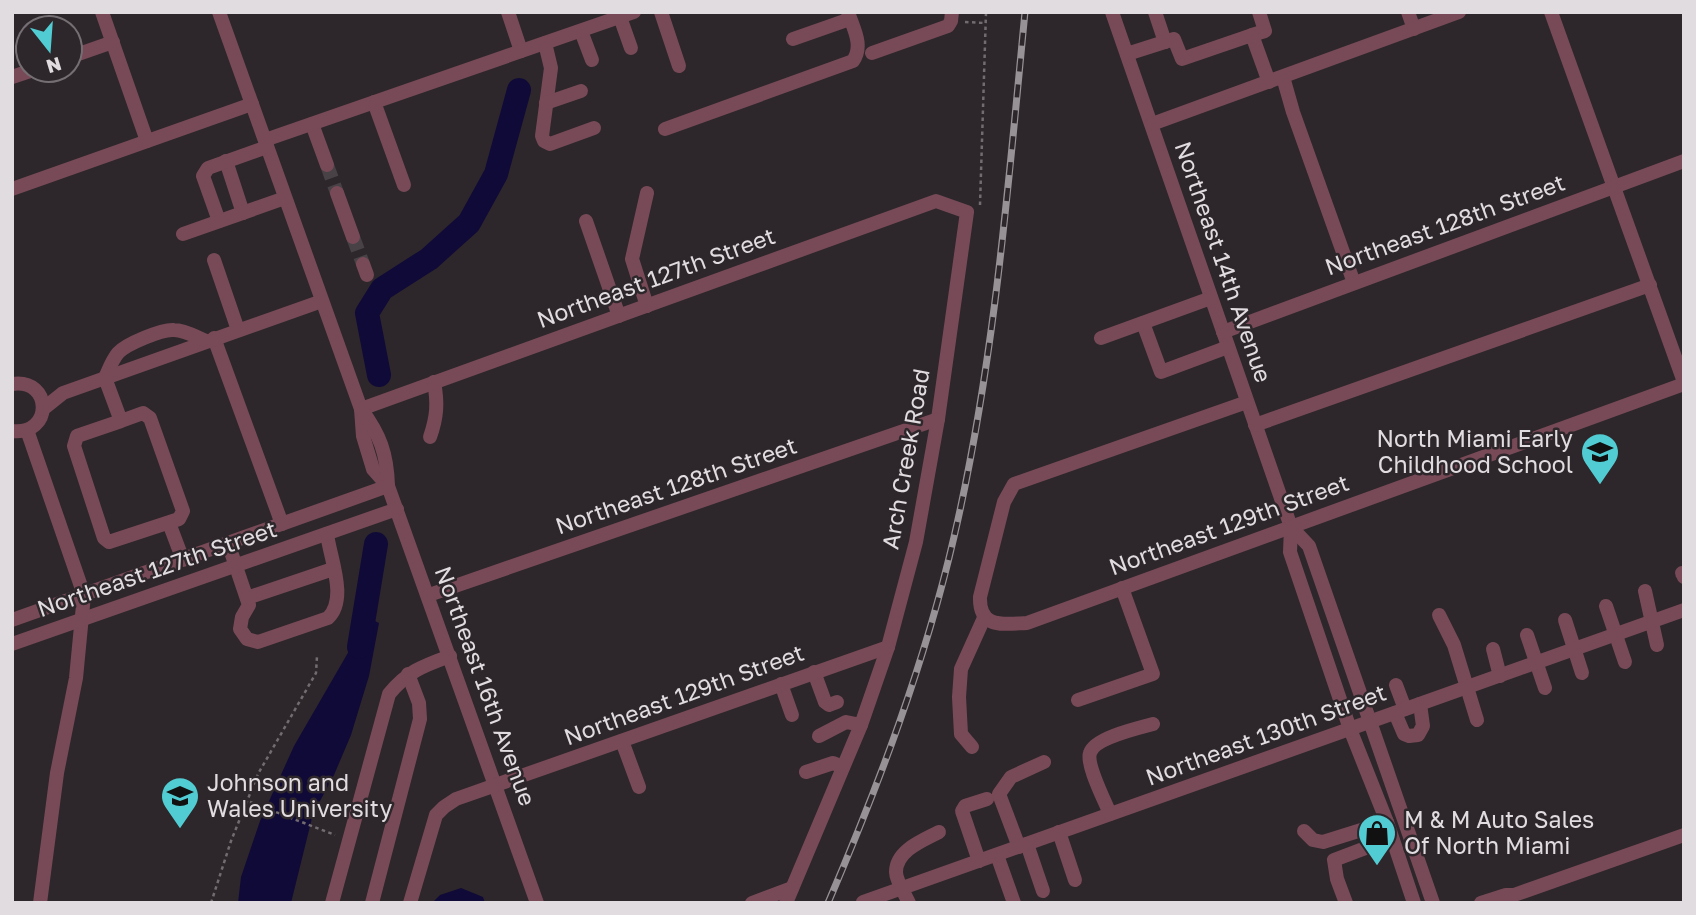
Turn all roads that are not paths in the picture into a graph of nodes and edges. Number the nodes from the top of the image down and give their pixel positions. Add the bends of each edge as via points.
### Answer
1 (102, 12) edge
2 (219, 12) edge
3 (508, 12) edge
4 (661, 12) edge
5 (1112, 12) edge
6 (1155, 12) edge
7 (1259, 12) edge
8 (1408, 12) edge
9 (1459, 12) edge
10 (1551, 12) edge
11 (627, 15) edge
12 (849, 16) edge
13 (951, 17) edge
14 (1414, 29) junction
15 (581, 31) junction
16 (1252, 35) junction
17 (793, 40) dead end
18 (113, 42) junction
19 (1165, 42) junction
20 (545, 43) junction
21 (631, 48) dead end
22 (522, 51) junction
23 (84, 52) edge
24 (872, 53) dead end
25 (1127, 54) junction
26 (592, 60) dead end
27 (679, 66) dead end
28 (1276, 79) junction
29 (581, 91) dead end
30 (374, 102) junction
31 (546, 103) junction
32 (252, 104) junction
33 (312, 124) junction
34 (1152, 124) junction
35 (594, 128) dead end
36 (664, 128) dead end
37 (147, 141) junction
38 (266, 143) junction
39 (226, 161) junction
40 (1684, 161) edge
41 (327, 165) tunnel mouth
42 (404, 185) dead end
43 (1615, 186) junction
44 (12, 189) edge
45 (337, 192) tunnel mouth
46 (647, 193) dead end
47 (285, 198) junction
48 (967, 212) joint
49 (243, 213) junction
50 (219, 221) junction
51 (586, 221) dead end
52 (183, 234) dead end
53 (353, 237) tunnel mouth
54 (214, 260) dead end
55 (1354, 283) junction
56 (1650, 285) junction
57 (1211, 298) junction
58 (322, 301) junction
59 (647, 306) junction
60 (619, 316) junction
61 (1143, 323) junction
62 (239, 330) junction
63 (1223, 332) junction
64 (1101, 338) dead end
65 (210, 340) junction
66 (1228, 347) junction
67 (12, 372) edge
68 (105, 378) junction
69 (434, 382) junction
70 (1684, 383) edge
71 (12, 384) edge
72 (32, 387) junction
73 (63, 393) junction
74 (1247, 402) junction
75 (43, 409) junction
76 (360, 409) junction
77 (938, 419) junction
78 (121, 421) junction
79 (1255, 425) junction
80 (23, 433) edge
81 (430, 437) dead end
82 (388, 486) junction
83 (397, 509) junction
84 (169, 523) junction
85 (282, 524) junction
86 (1290, 527) junction
87 (327, 534) junction
88 (228, 543) junction
89 (183, 560) junction
90 (235, 565) junction
91 (333, 569) junction
92 (1122, 588) junction
93 (83, 589) junction
94 (1646, 591) dead end
95 (429, 595) junction
96 (247, 598) junction
97 (1606, 606) dead end
98 (1684, 610) edge
99 (1439, 615) dead end
100 (984, 618) junction
101 (80, 619) junction
102 (12, 620) edge
103 (1566, 620) dead end
104 (1652, 622) junction
105 (1616, 634) junction
106 (1527, 635) dead end
107 (12, 644) edge
108 (1657, 645) dead end
109 (888, 646) junction
110 (1493, 649) dead end
111 (1574, 649) junction
112 (450, 656) junction
113 (1625, 662) dead end
114 (1536, 663) junction
115 (814, 672) junction
116 (1582, 673) dead end
117 (408, 674) junction
118 (1500, 676) junction
119 (781, 684) junction
120 (1396, 685) dead end
121 (1466, 688) junction
122 (1545, 688) dead end
123 (1078, 700) dead end
124 (837, 702) dead end
125 (1420, 704) junction
126 (1400, 711) junction
127 (792, 715) dead end
128 (1477, 720) dead end
129 (1370, 722) junction
130 (1153, 723) dead end
131 (861, 725) junction
132 (1350, 729) junction
133 (819, 736) dead end
134 (622, 741) junction
135 (972, 747) dead end
136 (1044, 762) dead end
137 (844, 767) junction
138 (806, 772) dead end
139 (496, 786) junction
140 (639, 787) dead end
141 (987, 799) dead end
142 (1110, 814) junction
143 (1387, 822) junction
144 (1304, 831) dead end
145 (939, 832) dead end
146 (1059, 832) junction
147 (1684, 835) edge
148 (1392, 838) junction
149 (1023, 845) junction
150 (997, 855) junction
151 (979, 861) junction
152 (1076, 880) dead end
153 (792, 888) junction
154 (903, 888) junction
155 (1043, 891) dead end
156 (1509, 899) edge
157 (863, 902) edge
158 (40, 903) edge
159 (331, 903) edge
160 (372, 903) edge
161 (410, 903) edge
162 (537, 903) edge
163 (752, 903) edge
164 (786, 903) edge
165 (909, 903) edge
166 (1014, 903) edge
167 (1346, 903) edge
168 (1414, 903) edge
169 (1433, 903) edge
170 (1481, 903) edge

1 - 18 street
2 - 32 street, Northeast 16th Avenue
3 - 22 street
4 - 27 street
5 - 25 street, Northeast 14th Avenue
6 - 19 street
7 - 16 street via 1265,31
8 - 14 street
9 - 14 street
10 - 43 street
11 - 15 street
11 - 21 street
12 - 17 street
12 - 36 street via 859,43 853,61
13 - 24 street via 948,26
14 - 28 street
15 - 20 street
15 - 26 street
16 - 19 street via 1181,59 1174,39
16 - 28 street
18 - 23 street
18 - 37 street
19 - 25 street
20 - 22 street
20 - 31 street via 551,68
22 - 30 street
25 - 34 street, Northeast 14th Avenue
28 - 34 street
28 - 55 street via 1293,112
29 - 31 street
30 - 33 street
30 - 42 street
31 - 35 street via 542,136 547,143
32 - 37 street
32 - 38 street, Northeast 16th Avenue
33 - 38 street
33 - 41 street
34 - 57 street, Northeast 14th Avenue
37 - 44 street
38 - 39 street
38 - 47 street, Northeast 16th Avenue
39 - 49 street
39 - 50 street via 208,168 203,176
40 - 43 street, Northeast 128th Street
43 - 55 street, Northeast 128th Street
43 - 56 street
45 - 53 street
46 - 59 street via 632,259
47 - 49 street
47 - 58 street, Northeast 16th Avenue
48 - 59 street, Northeast 127th Street via 936,201
48 - 77 street, Arch Creek Road
49 - 50 street
50 - 52 street
51 - 60 street
54 - 62 street
55 - 63 street, Northeast 128th Street
56 - 70 street
56 - 79 street
57 - 61 street
57 - 63 street, Northeast 14th Avenue
58 - 62 street
58 - 76 street, Northeast 16th Avenue
59 - 60 street, Northeast 127th Street
60 - 69 street, Northeast 127th Street
61 - 64 street
61 - 66 street via 1161,372
62 - 65 street
63 - 66 street, Northeast 14th Avenue
65 - 68 street
65 - 68 street via 178,330 164,331 118,352
65 - 85 street
66 - 74 street, Northeast 14th Avenue
67 - 72 street
68 - 73 street
68 - 78 street
69 - 76 street, Northeast 127th Street
69 - 81 street via 438,403
70 - 86 street, Northeast 129th Street
71 - 72 street
72 - 73 street
72 - 75 street
73 - 75 street
74 - 79 street, Northeast 14th Avenue
74 - 100 street via 1014,484 1004,502 979,597
75 - 80 street via 36,425
76 - 82 street, Northeast 16th Avenue via 373,470
77 - 95 street, Northeast 128th Street
77 - 109 street, Arch Creek Road via 916,542
78 - 84 street via 143,414 150,418 183,510 179,519
78 - 84 street via 74,440 104,538 115,542
79 - 86 street, Northeast 14th Avenue
80 - 93 street
82 - 83 street, Northeast 16th Avenue
82 - 85 street, Northeast 127th Street
83 - 87 street, Northeast 127th Street
83 - 95 street, Northeast 16th Avenue
84 - 89 street
85 - 88 street, Northeast 127th Street
86 - 92 street, Northeast 129th Street
86 - 129 street, Northeast 14th Avenue via 1309,547
86 - 132 street, Northeast 14th Avenue via 1290,552
87 - 90 street, Northeast 127th Street
87 - 91 street
88 - 89 street, Northeast 127th Street
88 - 90 street
89 - 93 street, Northeast 127th Street
90 - 96 street
90 - 101 street, Northeast 127th Street
91 - 96 street
91 - 96 street via 338,586 334,612 265,641 252,642 240,629
92 - 100 street, Northeast 129th Street via 1027,623 998,624
92 - 123 street via 1153,674
93 - 101 street
93 - 102 street, Northeast 127th Street
94 - 104 street
95 - 112 street, Northeast 16th Avenue
97 - 105 street
98 - 104 street, Northeast 130th Street
99 - 121 street via 1454,645
100 - 135 street via 961,669 961,734
101 - 107 street, Northeast 127th Street
101 - 158 street via 76,678 57,773
103 - 111 street
104 - 105 street, Northeast 130th Street
104 - 108 street
105 - 111 street, Northeast 130th Street
105 - 113 street
106 - 114 street
109 - 115 street, Northeast 129th Street
109 - 131 street, Arch Creek Road
110 - 118 street
111 - 114 street, Northeast 130th Street
111 - 116 street
112 - 117 street
112 - 139 street, Northeast 16th Avenue
114 - 118 street, Northeast 130th Street
114 - 122 street
115 - 119 street, Northeast 129th Street
115 - 124 street via 825,702
117 - 159 street via 389,694 384,708
117 - 160 street via 420,719
118 - 121 street, Northeast 130th Street
119 - 127 street
119 - 134 street, Northeast 129th Street
120 - 126 street
121 - 125 street, Northeast 130th Street
121 - 128 street
125 - 126 street, Northeast 130th Street
125 - 126 street via 1423,726 1418,734 1405,734
126 - 129 street, Northeast 130th Street
129 - 132 street, Northeast 130th Street
129 - 169 street, Northeast 14th Avenue
130 - 142 street via 1098,741 1089,754
131 - 133 street via 846,722
131 - 137 street, Arch Creek Road
132 - 142 street, Northeast 130th Street
132 - 143 street, Northeast 14th Avenue
134 - 139 street, Northeast 129th Street
134 - 140 street
136 - 149 street via 1011,777 999,794
137 - 138 street via 833,763
137 - 153 street, Arch Creek Road
139 - 161 street, Northeast 129th Street via 456,799 436,815
139 - 162 street, Northeast 16th Avenue
141 - 151 street via 962,811
142 - 146 street, Northeast 130th Street
143 - 144 street via 1323,842 1312,840
143 - 148 street, Northeast 14th Avenue
145 - 154 street via 907,849 896,874
146 - 149 street, Northeast 130th Street
146 - 152 street
147 - 156 street
148 - 167 street via 1335,860
148 - 168 street, Northeast 14th Avenue
149 - 150 street, Northeast 130th Street
149 - 155 street
150 - 151 street, Northeast 130th Street
150 - 166 street
151 - 154 street, Northeast 130th Street
153 - 163 street
153 - 164 street, Arch Creek Road
154 - 157 street, Northeast 130th Street
154 - 165 street
156 - 170 street via 1506,895

